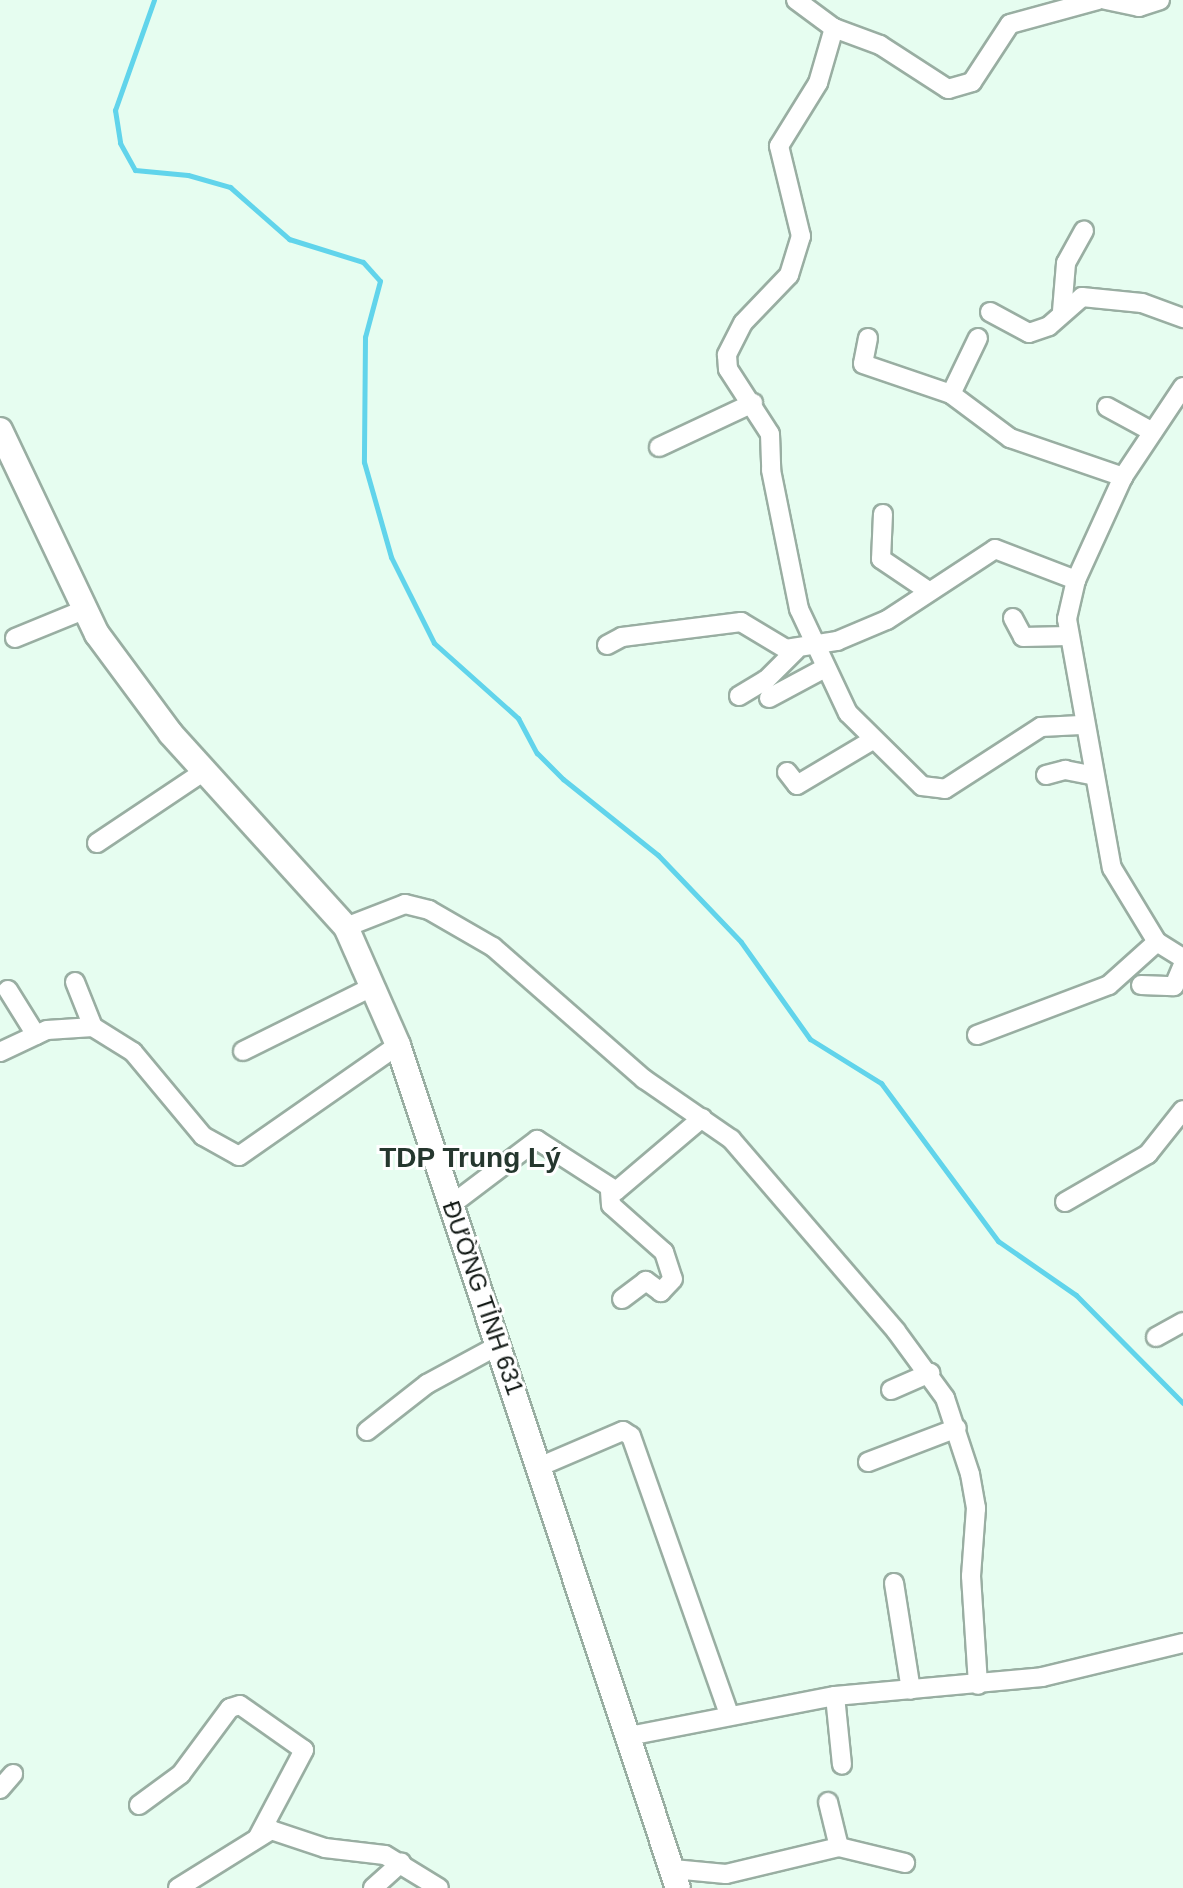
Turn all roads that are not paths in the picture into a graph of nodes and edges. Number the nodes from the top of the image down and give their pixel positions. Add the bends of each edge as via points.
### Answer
1 (796, 0) edge
2 (1098, 0) edge
3 (1106, 0) edge
4 (1160, 0) edge
5 (834, 28) junction
6 (1084, 231) dead end
7 (1062, 311) junction
8 (990, 312) dead end
9 (1183, 318) edge
10 (868, 338) dead end
11 (978, 338) dead end
12 (1183, 387) edge
13 (951, 394) junction
14 (753, 403) junction
15 (1107, 407) dead end
16 (0, 430) edge
17 (1153, 432) junction
18 (659, 447) dead end
19 (1123, 477) junction
20 (883, 514) dead end
21 (1076, 580) junction
22 (927, 590) junction
23 (86, 609) junction
24 (1013, 618) dead end
25 (1068, 636) junction
26 (15, 638) dead end
27 (607, 645) dead end
28 (818, 645) junction
29 (796, 650) junction
30 (825, 668) junction
31 (739, 696) dead end
32 (769, 698) dead end
33 (1081, 725) junction
34 (871, 741) junction
35 (206, 770) junction
36 (787, 772) dead end
37 (1046, 775) dead end
38 (1091, 775) junction
39 (97, 843) dead end
40 (346, 927) junction
41 (1157, 942) junction
42 (1183, 958) edge
43 (1183, 965) edge
44 (75, 982) dead end
45 (1141, 985) dead end
46 (372, 987) junction
47 (8, 990) dead end
48 (93, 1027) junction
49 (36, 1035) junction
50 (977, 1035) dead end
51 (398, 1045) junction
52 (243, 1051) dead end
53 (0, 1052) edge
54 (1183, 1110) edge
55 (702, 1118) junction
56 (610, 1191) junction
57 (1065, 1202) dead end
58 (451, 1205) junction
59 (622, 1299) dead end
60 (1183, 1322) edge
61 (1156, 1337) dead end
62 (497, 1346) junction
63 (930, 1373) junction
64 (891, 1390) dead end
65 (957, 1428) junction
66 (367, 1431) dead end
67 (868, 1462) dead end
68 (541, 1466) junction
69 (894, 1583) dead end
70 (1183, 1643) edge
71 (978, 1685) junction
72 (911, 1690) junction
73 (835, 1696) junction
74 (728, 1712) junction
75 (629, 1736) junction
76 (842, 1765) dead end
77 (13, 1774) dead end
78 (0, 1789) edge
79 (828, 1802) dead end
80 (139, 1805) dead end
81 (258, 1837) junction
82 (839, 1847) junction
83 (401, 1863) junction
84 (905, 1863) dead end
85 (676, 1879) edge
86 (178, 1888) edge
87 (373, 1888) edge
88 (439, 1888) edge

1 - 5 street
2 - 5 street via 1010,24 972,82 948,89 880,45
3 - 4 street via 1139,7
5 - 14 street via 818,83 779,146 801,236 797,258 776,295 729,343 728,369
6 - 7 street via 1066,263
7 - 8 street via 1049,326 1029,333
7 - 9 street via 1074,297 1108,297
10 - 13 street via 863,364
11 - 13 street
12 - 17 street
13 - 19 street via 992,430
14 - 18 street
14 - 28 street via 770,434 771,470 799,609
15 - 17 street
16 - 23 main road, ĐƯỜNG TỈNH 631
17 - 19 street
19 - 21 street
20 - 22 street via 881,559
21 - 22 street via 995,549
21 - 25 street
22 - 28 street via 887,620
23 - 26 street
23 - 35 main road, ĐƯỜNG TỈNH 631 via 106,647
24 - 25 street via 1023,637
25 - 33 street
27 - 29 street via 622,637 741,622
28 - 29 street
28 - 30 street
29 - 31 street via 766,680
30 - 32 street
30 - 34 street via 848,713
33 - 34 street via 1041,727 1021,735 963,780 934,791
33 - 38 street
34 - 36 street via 797,785
35 - 39 street
35 - 40 main road, ĐƯỜNG TỈNH 631
37 - 38 street via 1065,770
38 - 41 street via 1112,868
40 - 46 main road, ĐƯỜNG TỈNH 631
40 - 55 street via 405,904 454,922 493,947 644,1079
41 - 42 street
41 - 50 street via 1109,985
43 - 45 street via 1174,986
44 - 48 street
46 - 51 main road, ĐƯỜNG TỈNH 631
46 - 52 street
47 - 49 street
48 - 49 street via 76,1024
48 - 51 street via 133,1052 203,1136 233,1156 259,1146
49 - 53 street
51 - 58 main road, ĐƯỜNG TỈNH 631
54 - 57 street via 1148,1154
55 - 56 street via 623,1187
55 - 63 street via 760,1168
56 - 58 street via 537,1140
56 - 59 street via 611,1205 664,1252 673,1279 661,1292 646,1281
58 - 62 main road, ĐƯỜNG TỈNH 631
60 - 61 street
62 - 66 street via 427,1384
62 - 68 main road, ĐƯỜNG TỈNH 631
63 - 64 street
63 - 65 street
65 - 67 street
65 - 71 street via 976,1508 971,1576
68 - 74 street via 623,1431 631,1436
68 - 75 main road, ĐƯỜNG TỈNH 631
69 - 72 street
70 - 71 street via 1042,1677
71 - 72 street
72 - 73 street
73 - 74 street
73 - 76 street
74 - 75 street
75 - 85 main road, ĐƯỜNG TỈNH 631
77 - 78 street
79 - 82 street
80 - 81 street via 181,1774 230,1708 240,1705 304,1750 302,1765
81 - 83 street via 284,1830 325,1848 385,1855
81 - 86 street via 233,1859
82 - 84 street
82 - 85 street via 726,1874
83 - 87 street
83 - 88 street

